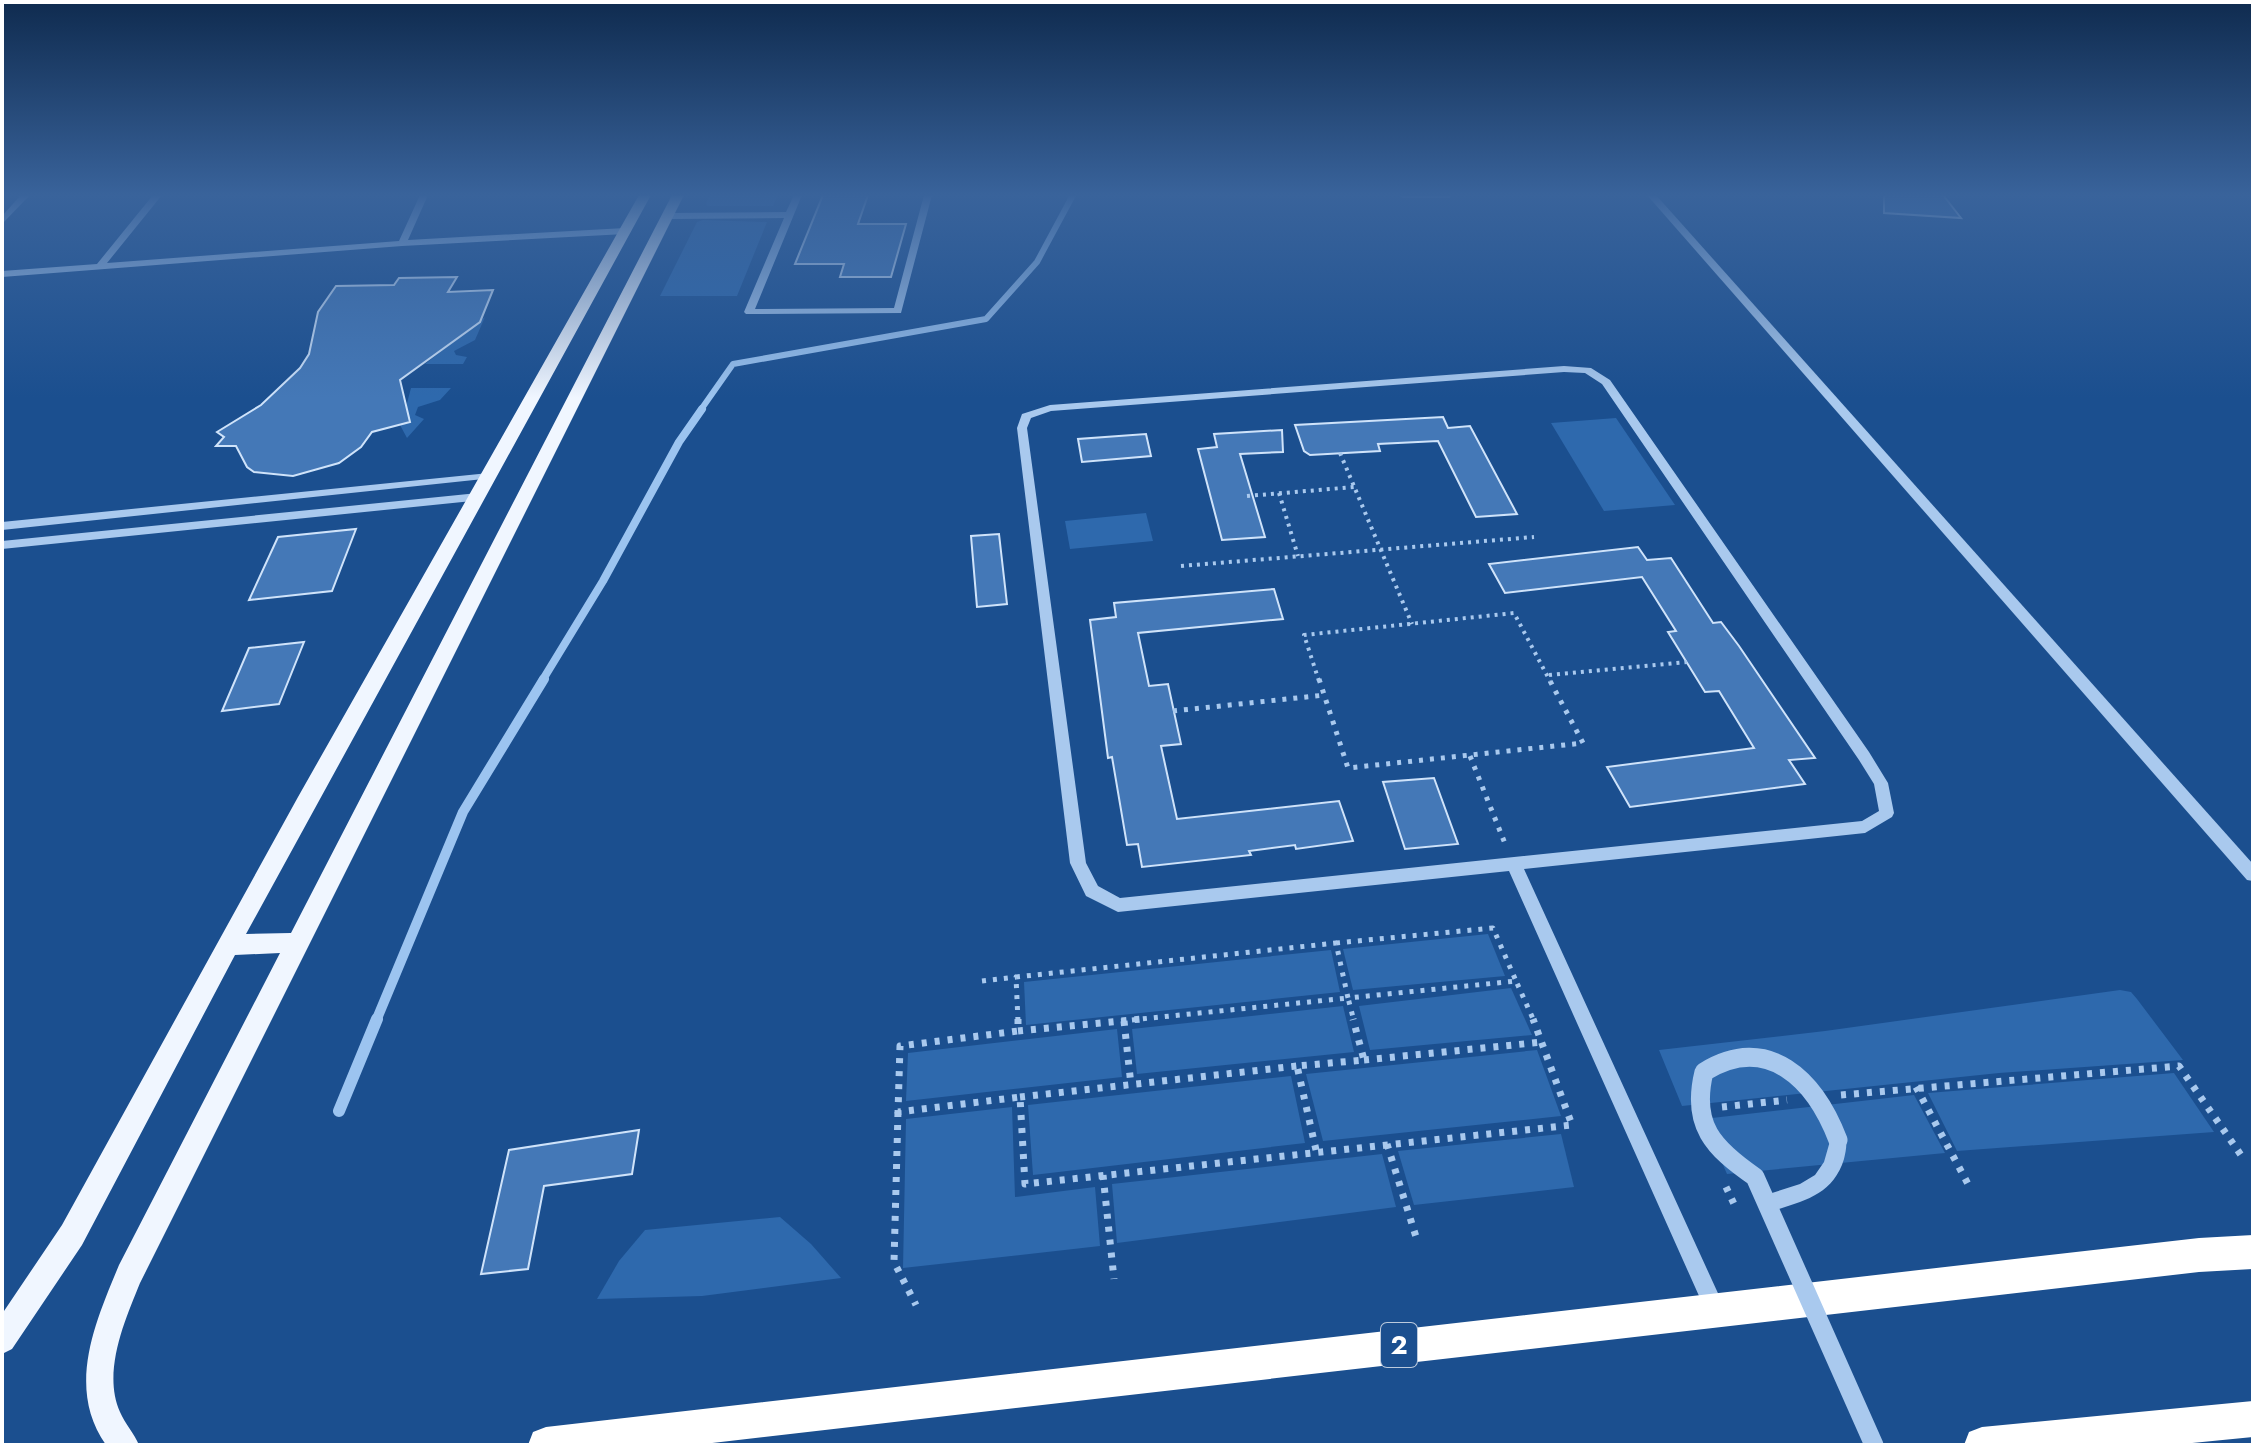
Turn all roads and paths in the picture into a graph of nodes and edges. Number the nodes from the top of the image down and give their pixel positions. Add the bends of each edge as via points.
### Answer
1 (103, 263) edge
2 (155, 263) edge
3 (607, 263) edge
4 (643, 263) edge
5 (769, 263) edge
6 (911, 263) edge
7 (1711, 263) edge
8 (99, 267) junction
9 (2, 274) edge
10 (1340, 453) dead end
11 (489, 476) junction
12 (379, 487) junction
13 (1354, 487) junction
14 (1279, 493) junction
15 (1247, 496) dead end
16 (478, 497) junction
17 (372, 508) junction
18 (2, 526) edge
19 (1534, 537) dead end
20 (2, 545) edge
21 (1381, 550) junction
22 (1298, 556) junction
23 (1181, 566) dead end
24 (1412, 624) junction
25 (1687, 662) dead end
26 (1549, 675) junction
27 (1325, 695) junction
28 (1173, 711) dead end
29 (1470, 756) junction
30 (1513, 862) junction
31 (2253, 875) edge
32 (296, 943) junction
33 (1336, 943) junction
34 (228, 945) junction
35 (1016, 977) junction
36 (982, 981) dead end
37 (1516, 981) junction
38 (1348, 998) junction
39 (1124, 1021) junction
40 (1018, 1031) junction
41 (1543, 1042) junction
42 (1364, 1060) junction
43 (1297, 1066) junction
44 (1131, 1085) junction
45 (1916, 1087) junction
46 (1826, 1096) dead end
47 (1020, 1097) junction
48 (1796, 1099) dead end
49 (1707, 1108) dead end
50 (898, 1112) junction
51 (1387, 1144) junction
52 (1316, 1150) junction
53 (2243, 1158) dead end
54 (1103, 1175) junction
55 (1722, 1177) dead end
56 (1968, 1184) dead end
57 (1779, 1200) dead end
58 (1734, 1204) dead end
59 (1417, 1240) dead end
60 (2253, 1252) edge
61 (1114, 1279) dead end
62 (916, 1305) dead end
63 (1715, 1310) junction
64 (2, 1339) edge
65 (2253, 1419) edge
66 (2172, 1435) edge
67 (124, 1445) edge
68 (546, 1445) edge
69 (1874, 1445) edge
70 (1982, 1445) edge

1 - 8 street
2 - 8 street
3 - 11 main road
4 - 32 main road
5 - 6 street via 749,312 898,311
7 - 31 street
8 - 9 street
10 - 13 path
11 - 12 street
11 - 16 main road
12 - 17 street
12 - 18 street
13 - 14 path
13 - 21 path
14 - 15 path
14 - 22 path
16 - 17 street
16 - 34 main road
17 - 20 street
19 - 21 path
21 - 22 path
21 - 24 path
22 - 23 path
24 - 26 path via 1514,613
24 - 27 path via 1304,635
25 - 26 path
26 - 29 path via 1583,743
27 - 28 path
27 - 29 path via 1348,768
29 - 30 path
30 - 30 street via 1865,827 1887,813 1881,783 1864,756 1606,382 1587,370 1564,369 1050,408 1026,416 1022,428 1078,863 1092,891 1118,905
30 - 63 street
32 - 34 main road
32 - 67 main road via 129,1275 109,1327 99,1381 107,1419
33 - 35 path
33 - 37 path via 1493,928
33 - 38 path
34 - 64 main road via 72,1235
35 - 36 path
35 - 40 path
37 - 38 path
37 - 41 path
38 - 39 path
38 - 42 path
39 - 40 path
39 - 44 path
40 - 50 path via 900,1046
41 - 42 path
41 - 51 path via 1572,1125
42 - 43 path
43 - 44 path
43 - 52 path
44 - 47 path
45 - 46 path
45 - 53 path via 2179,1066
45 - 56 path
47 - 50 path
47 - 54 path via 1025,1184
48 - 49 path
50 - 62 path via 894,1262
51 - 52 path
51 - 59 path
52 - 54 path
54 - 61 path
55 - 58 path
57 - 69 street, bridge via 1809,1191 1826,1179 1836,1161 1838,1140 1831,1117 1817,1095 1775,1062 1730,1055 1704,1072 1697,1102 1710,1139 1729,1161 1755,1177
60 - 63 highway, 2
63 - 68 highway, 2
65 - 66 highway
66 - 70 highway

